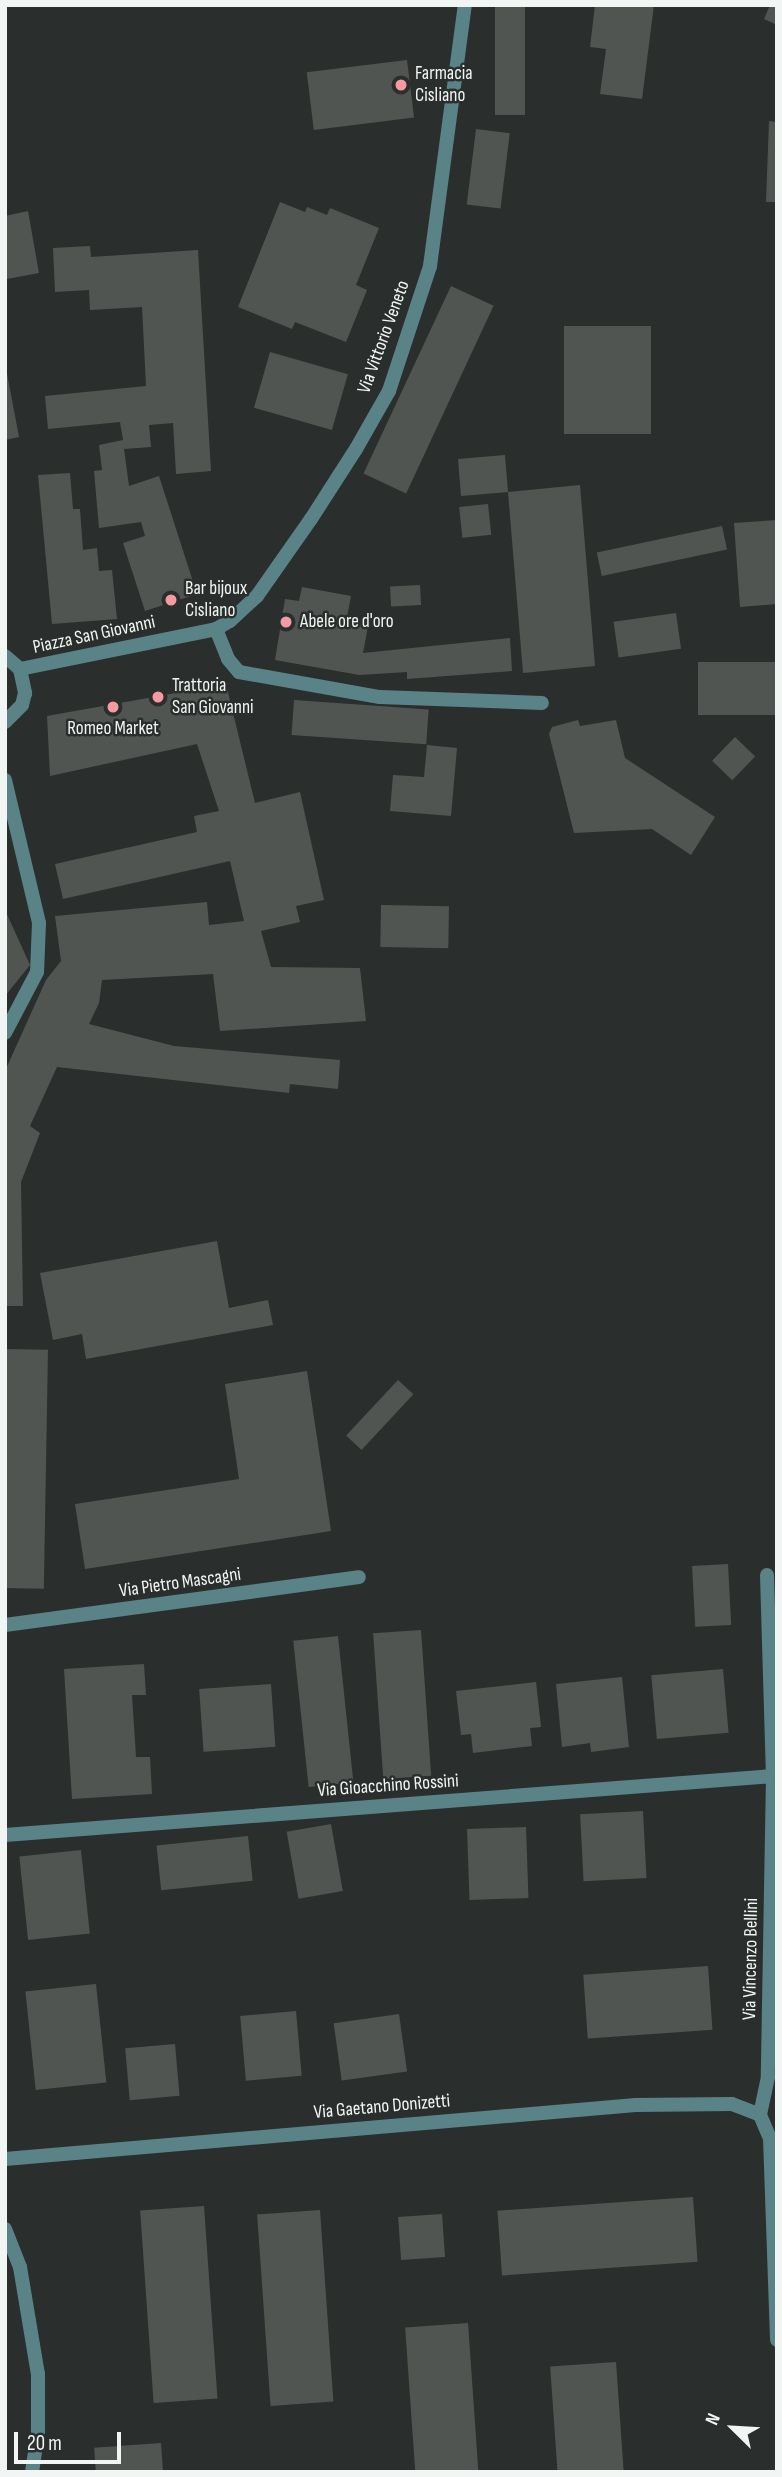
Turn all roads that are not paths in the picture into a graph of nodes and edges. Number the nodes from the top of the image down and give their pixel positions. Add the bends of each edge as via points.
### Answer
1 (465, 5) edge
2 (216, 629) junction
3 (5, 656) edge
4 (20, 669) junction
5 (542, 703) dead end
6 (5, 722) edge
7 (5, 780) edge
8 (5, 1033) edge
9 (766, 1575) dead end
10 (359, 1577) dead end
11 (5, 1625) edge
12 (773, 1776) junction
13 (5, 1835) edge
14 (760, 2115) junction
15 (5, 2159) edge
16 (5, 2229) edge
17 (777, 2340) edge
18 (32, 2472) edge

1 - 2 street, Via Vittorio Veneto via 429,266 389,391 356,449 257,596
2 - 4 street, Piazza San Giovanni
2 - 5 street via 228,659 239,672 380,697
3 - 4 street
4 - 6 street via 25,681 22,705
7 - 8 street via 39,923 37,972
9 - 12 street, Via Vincenzo Bellini
10 - 11 street, Via Pietro Mascagni
12 - 13 street, Via Gioacchino Rossini
12 - 14 street, Via Vincenzo Bellini via 768,2077
14 - 15 street, Via Gaetano Donizetti via 732,2104 636,2105
14 - 17 street, Via Vincenzo Bellini via 770,2138
16 - 18 street via 23,2281 38,2374 38,2432

